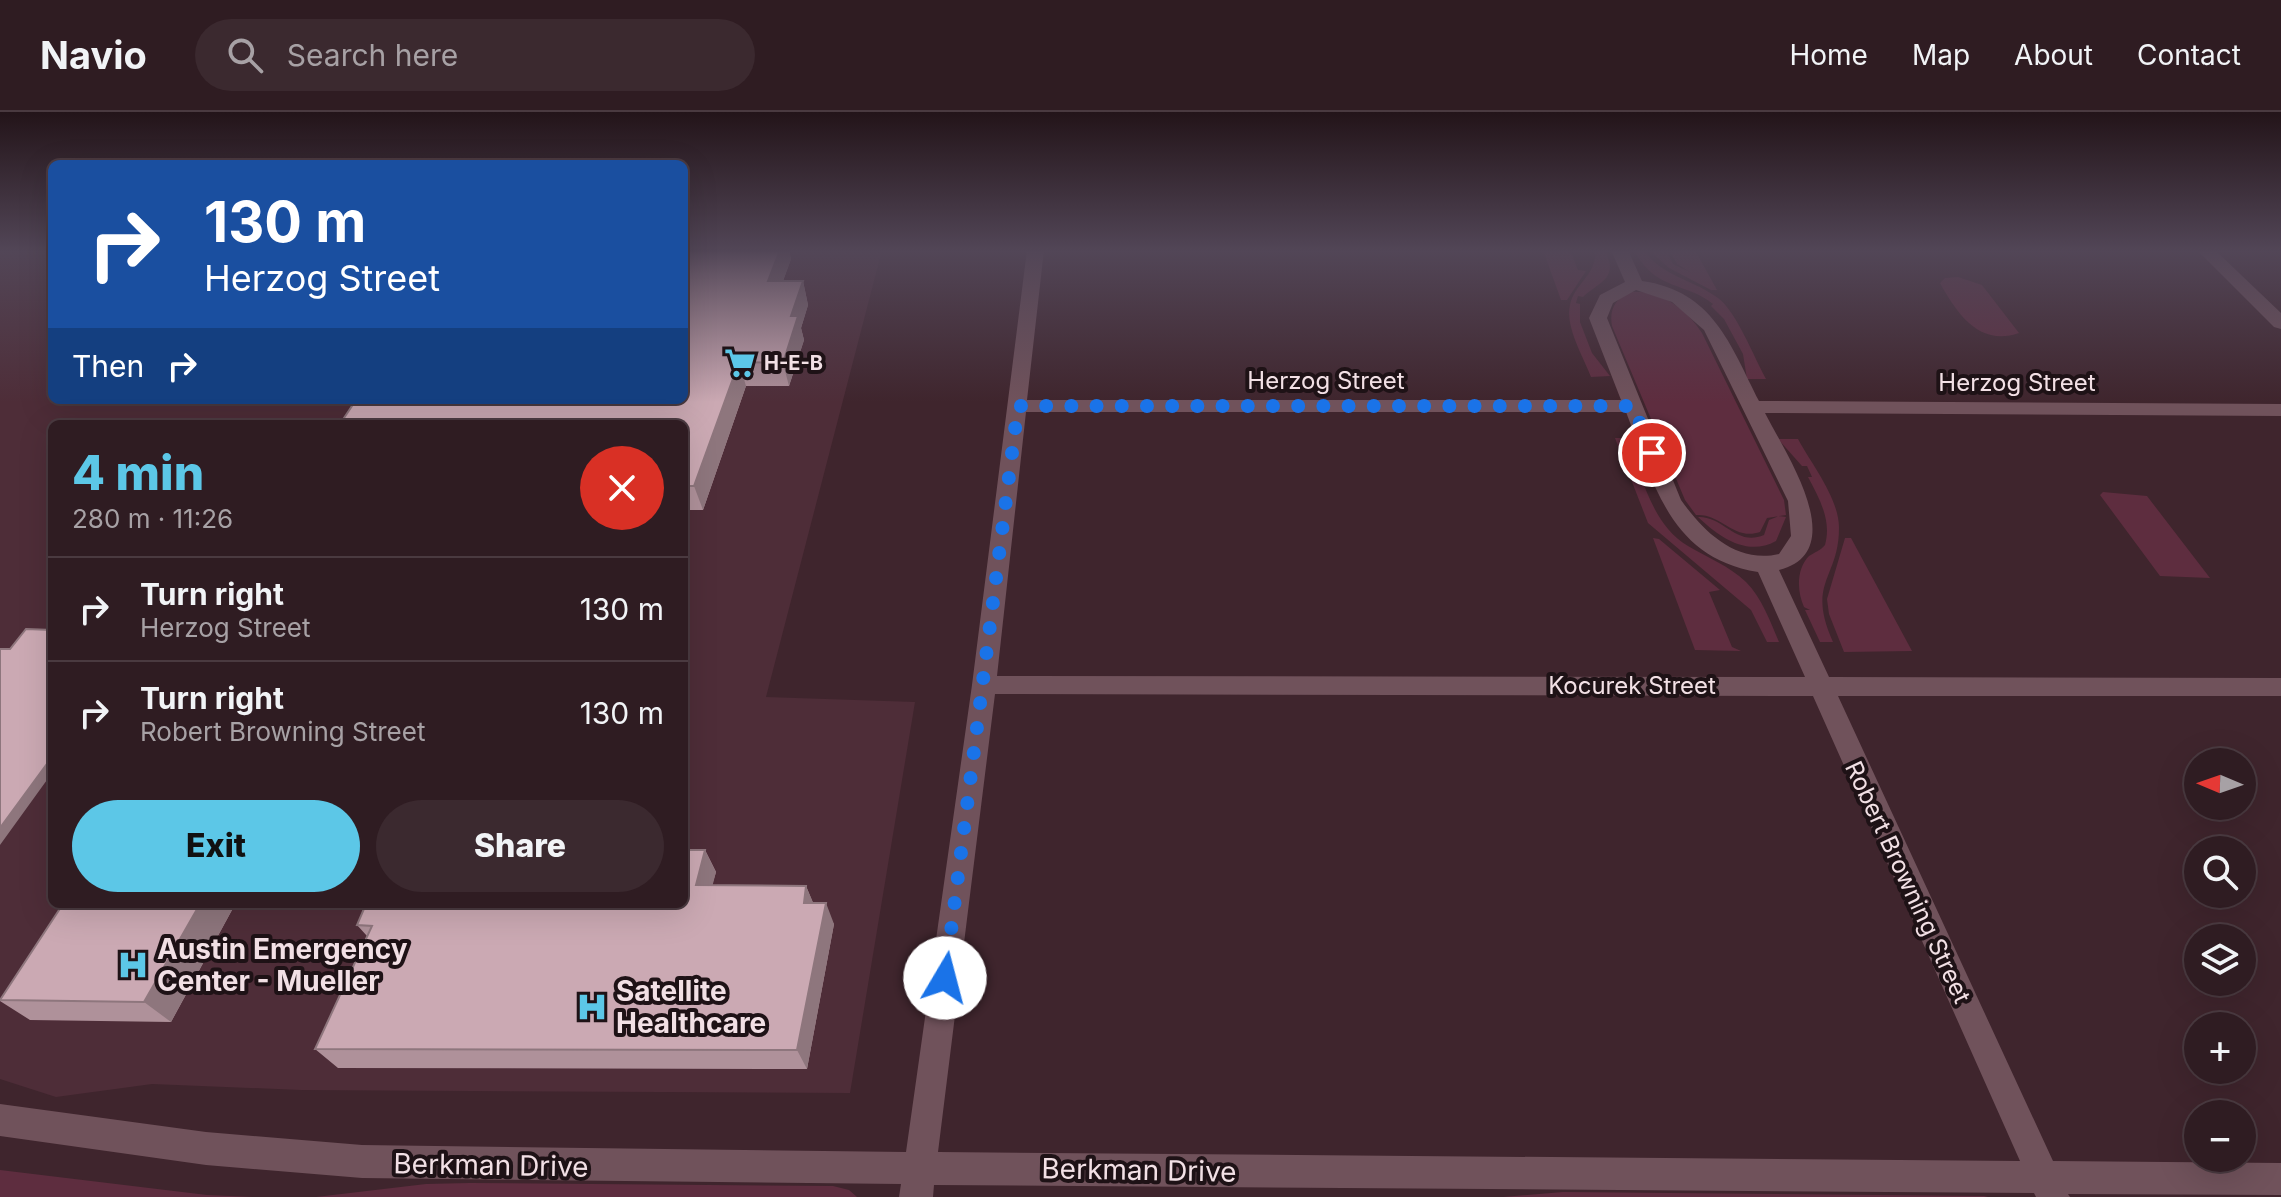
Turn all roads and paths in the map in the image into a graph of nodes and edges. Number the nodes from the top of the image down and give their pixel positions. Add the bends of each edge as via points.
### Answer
1 (1029, 301) edge
2 (1604, 301) edge
3 (1685, 301) edge
4 (2258, 301) edge
5 (2281, 323) edge
6 (1018, 406) junction
7 (1633, 406) junction
8 (1752, 407) junction
9 (2281, 410) edge
10 (1766, 565) junction
11 (984, 685) junction
12 (1818, 685) junction
13 (2281, 687) edge
14 (0, 1120) edge
15 (2281, 1179) edge
16 (918, 1183) edge
17 (2048, 1187) edge

1 - 6 street
2 - 7 street via 1598,318
3 - 8 street via 1712,328
4 - 5 street
6 - 7 street, Herzog Street
6 - 11 street
7 - 10 street via 1671,501 1690,529 1718,551
8 - 9 street, Herzog Street
8 - 10 street via 1803,515 1797,549 1786,560
10 - 12 street, Robert Browning Street
11 - 12 street, Kocurek Street
11 - 16 street
12 - 13 street, Kocurek Street
12 - 17 street, Robert Browning Street
14 - 16 street, Berkman Drive via 311,1161
15 - 17 street, Berkman Drive
16 - 17 street, Berkman Drive

